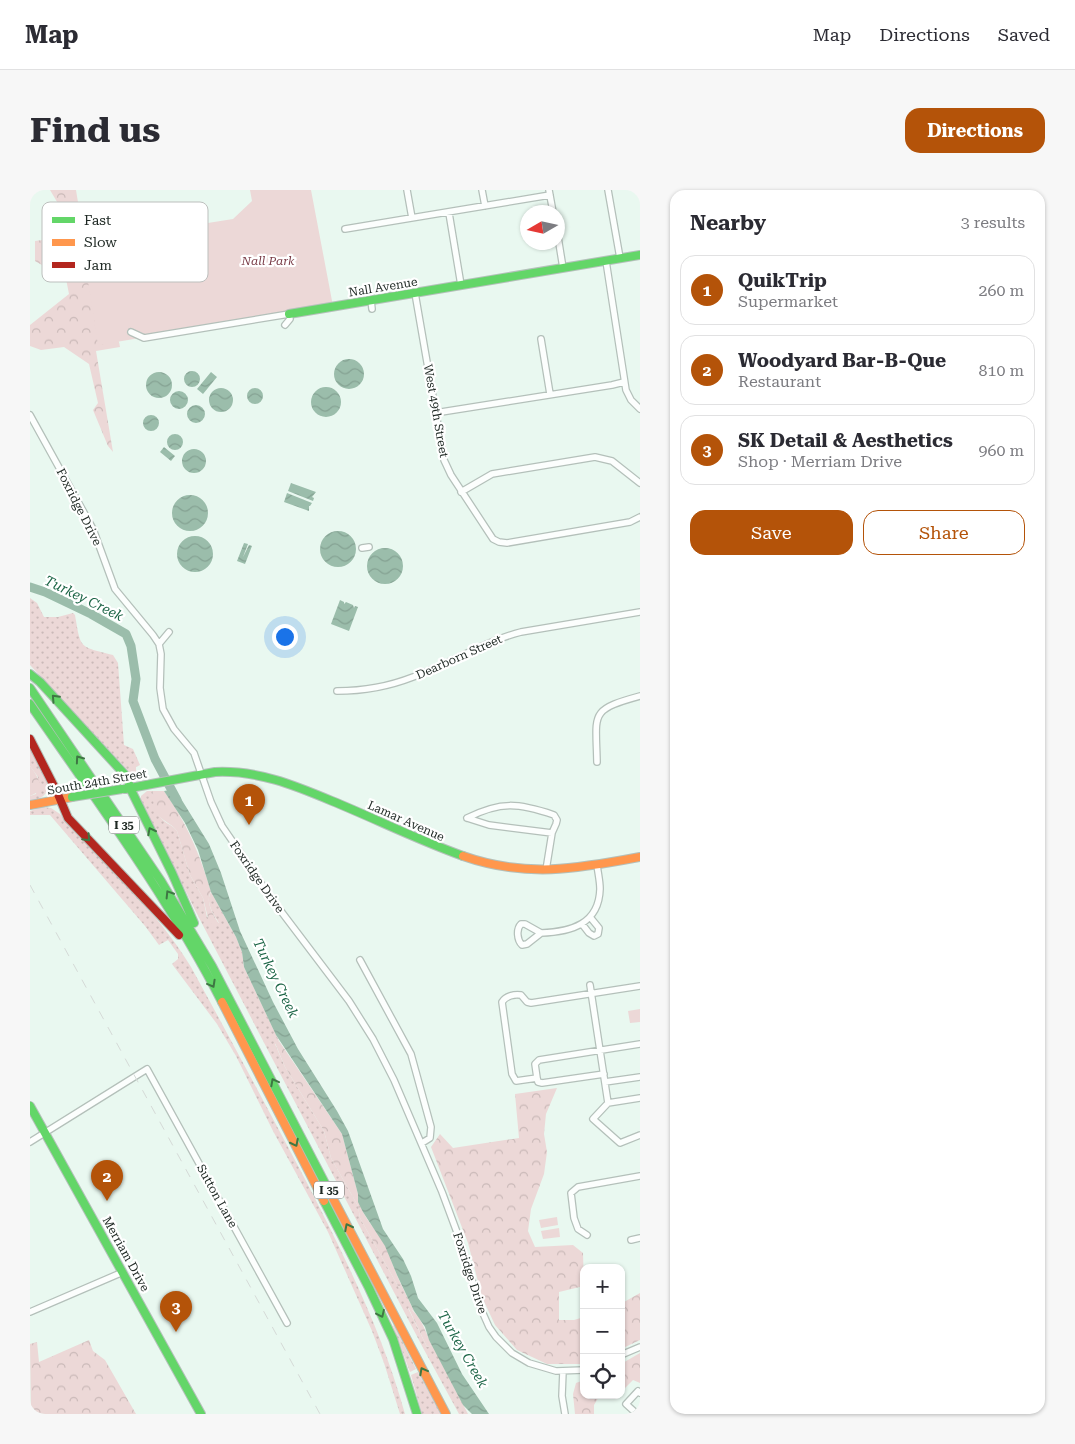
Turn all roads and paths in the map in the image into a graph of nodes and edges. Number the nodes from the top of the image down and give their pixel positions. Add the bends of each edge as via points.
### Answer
1 (407, 190) edge
2 (482, 190) edge
3 (608, 190) edge
4 (550, 193) edge
5 (484, 206) junction
6 (449, 212) junction
7 (412, 218) junction
8 (346, 230) dead end
9 (560, 250) edge
10 (640, 255) edge
11 (620, 258) junction
12 (606, 261) junction
13 (563, 268) junction
14 (461, 285) junction
15 (415, 293) junction
16 (371, 300) junction
17 (372, 309) dead end
18 (289, 314) junction
19 (285, 325) dead end
20 (131, 332) dead end
21 (541, 339) dead end
22 (624, 382) junction
23 (550, 394) junction
24 (640, 409) edge
25 (435, 413) junction
26 (30, 415) edge
27 (640, 483) edge
28 (462, 492) junction
29 (640, 517) edge
30 (639, 613) edge
31 (169, 632) dead end
32 (159, 644) junction
33 (30, 674) edge
34 (30, 688) edge
35 (337, 691) dead end
36 (640, 696) edge
37 (30, 704) edge
38 (30, 739) edge
39 (597, 762) dead end
40 (202, 774) junction
41 (167, 780) joint
42 (126, 789) junction
43 (60, 799) junction
44 (30, 805) edge
45 (552, 833) junction
46 (640, 857) edge
47 (597, 866) junction
48 (546, 870) junction
49 (590, 917) junction
50 (582, 924) junction
51 (541, 933) dead end
52 (192, 947) junction
53 (360, 960) dead end
54 (212, 966) junction
55 (590, 985) dead end
56 (640, 986) edge
57 (591, 993) junction
58 (640, 1044) edge
59 (600, 1050) junction
60 (604, 1074) junction
61 (640, 1077) edge
62 (537, 1078) junction
63 (605, 1082) junction
64 (640, 1098) edge
65 (608, 1103) junction
66 (30, 1106) edge
67 (46, 1134) junction
68 (640, 1135) edge
69 (30, 1142) edge
70 (422, 1143) junction
71 (640, 1176) edge
72 (587, 1235) dead end
73 (640, 1238) edge
74 (631, 1240) dead end
75 (123, 1272) junction
76 (30, 1312) edge
77 (287, 1323) dead end
78 (640, 1347) edge
79 (623, 1354) edge
80 (580, 1370) edge
81 (563, 1372) junction
82 (640, 1392) edge
83 (201, 1414) edge
84 (417, 1414) edge
85 (446, 1414) edge
86 (565, 1414) edge
87 (637, 1414) edge

1 - 7 street
2 - 5 street
3 - 11 street
4 - 5 street
5 - 6 street
6 - 7 street
6 - 14 street
7 - 8 street
9 - 13 street
10 - 11 main road, Nall Avenue
11 - 12 main road, Nall Avenue
12 - 13 main road, Nall Avenue
12 - 22 street
13 - 14 main road, Nall Avenue
14 - 15 main road, Nall Avenue
15 - 16 main road, Nall Avenue
15 - 25 street, West 49th Street
16 - 17 street
16 - 18 main road, Nall Avenue
18 - 19 street via 290,319
18 - 20 street, Nall Avenue via 144,338
21 - 23 street
22 - 23 street
22 - 24 street via 628,396
23 - 25 street
25 - 28 street, West 49th Street via 444,460
26 - 32 street, Foxridge Drive via 93,529 115,590
27 - 28 street via 612,461 595,457 492,474
28 - 29 street, West 49th Street via 489,535 499,542 630,522
30 - 35 street, Dearborn Street via 520,632 414,677 370,688
31 - 32 street
32 - 40 street, Foxridge Drive via 163,709 174,729 194,753
42 -> 33 main road via 127,776
54 -> 34 main road, I 35 via 161,881
36 - 39 street via 615,703 600,713 596,724
37 - 52 main road, I 35 via 146,873
38 - 43 main road
40 - 41 main road, Lamar Avenue
40 - 48 main road, Lamar Avenue via 232,772 271,777 460,856 510,868
40 - 70 street, Foxridge Drive via 215,812 231,842 350,1001 394,1080
41 - 42 main road, South 24th Street
42 - 43 main road, South 24th Street, bridge
54 -> 42 main road via 172,874
43 - 44 main road, South 24th Street
43 -> 52 main road via 68,818
45 - 45 street via 489,825 467,818 496,807 532,808 555,817
45 - 48 street
46 - 47 main road, Lamar Avenue
47 - 48 main road, Lamar Avenue
47 - 49 street via 599,895
49 - 50 street
49 - 50 street via 599,928 598,934 590,934
50 - 51 street via 568,930
52 -> 84 main road, I 35 via 369,1288 393,1339
53 - 70 street via 411,1054 432,1127 430,1138
85 -> 54 main road, I 35
55 - 57 street
56 - 57 street
57 - 59 street
57 - 62 street via 531,1003 521,995 515,995 502,1001 513,1078 516,1081
58 - 59 street
59 - 60 street
59 - 62 street via 539,1060 535,1065
60 - 62 street via 542,1083
60 - 63 street
61 - 63 street
63 - 65 street
64 - 65 street
65 - 68 street via 593,1119 620,1143
66 - 67 main road, Merriam Drive
67 - 69 street
67 - 75 main road, Merriam Drive
67 - 77 street, Sutton Lane via 147,1069
70 - 81 street, Foxridge Drive via 448,1206 481,1309 491,1330 518,1357 541,1368
71 - 72 street via 573,1190 571,1196 576,1225
73 - 74 street
75 - 76 street
75 - 83 main road, Merriam Drive
78 - 79 street
80 - 81 street, Foxridge Drive
81 - 86 street
82 - 87 street via 638,1390 626,1404

